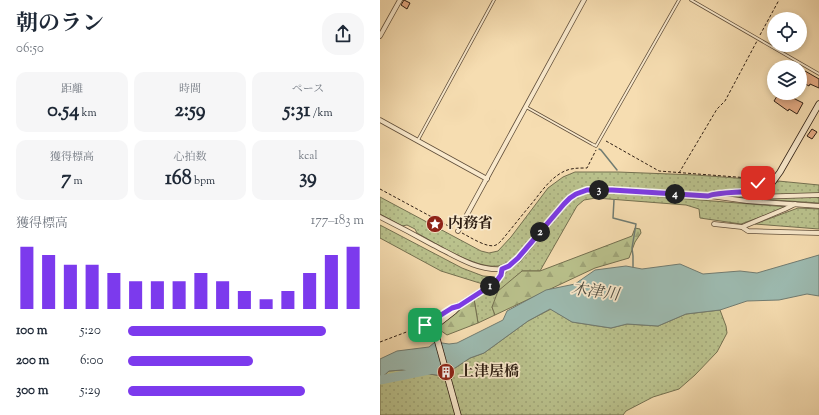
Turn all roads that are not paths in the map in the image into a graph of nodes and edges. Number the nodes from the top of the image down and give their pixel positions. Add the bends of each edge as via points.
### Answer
1 (400, 0) edge
2 (494, 0) edge
3 (584, 0) edge
4 (680, 0) edge
5 (691, 0) edge
6 (380, 36) edge
7 (819, 74) edge
8 (819, 104) edge
9 (526, 107) junction
10 (380, 120) edge
11 (417, 141) junction
12 (487, 179) junction
13 (819, 195) edge
14 (708, 196) junction
15 (747, 201) junction
16 (795, 204) junction
17 (819, 206) edge
18 (380, 217) edge
19 (714, 224) dead end
20 (742, 227) junction
21 (458, 231) road end
22 (819, 233) edge
23 (502, 269) junction
24 (458, 415) edge

1 - 6 street
2 - 11 lane
3 - 9 street
4 - 9 lane via 596,146
5 - 7 lane
8 - 14 main road via 772,183 756,190
9 - 12 street
10 - 11 street
11 - 12 street
12 - 21 street
13 - 15 street via 756,197
14 - 15 street
14 - 23 main road via 587,190 570,198 518,258
15 - 16 street
16 - 17 street
16 - 20 street
18 - 23 street via 476,266
19 - 20 street
20 - 22 street via 748,231
23 - 24 main road via 496,282 459,306 434,329

